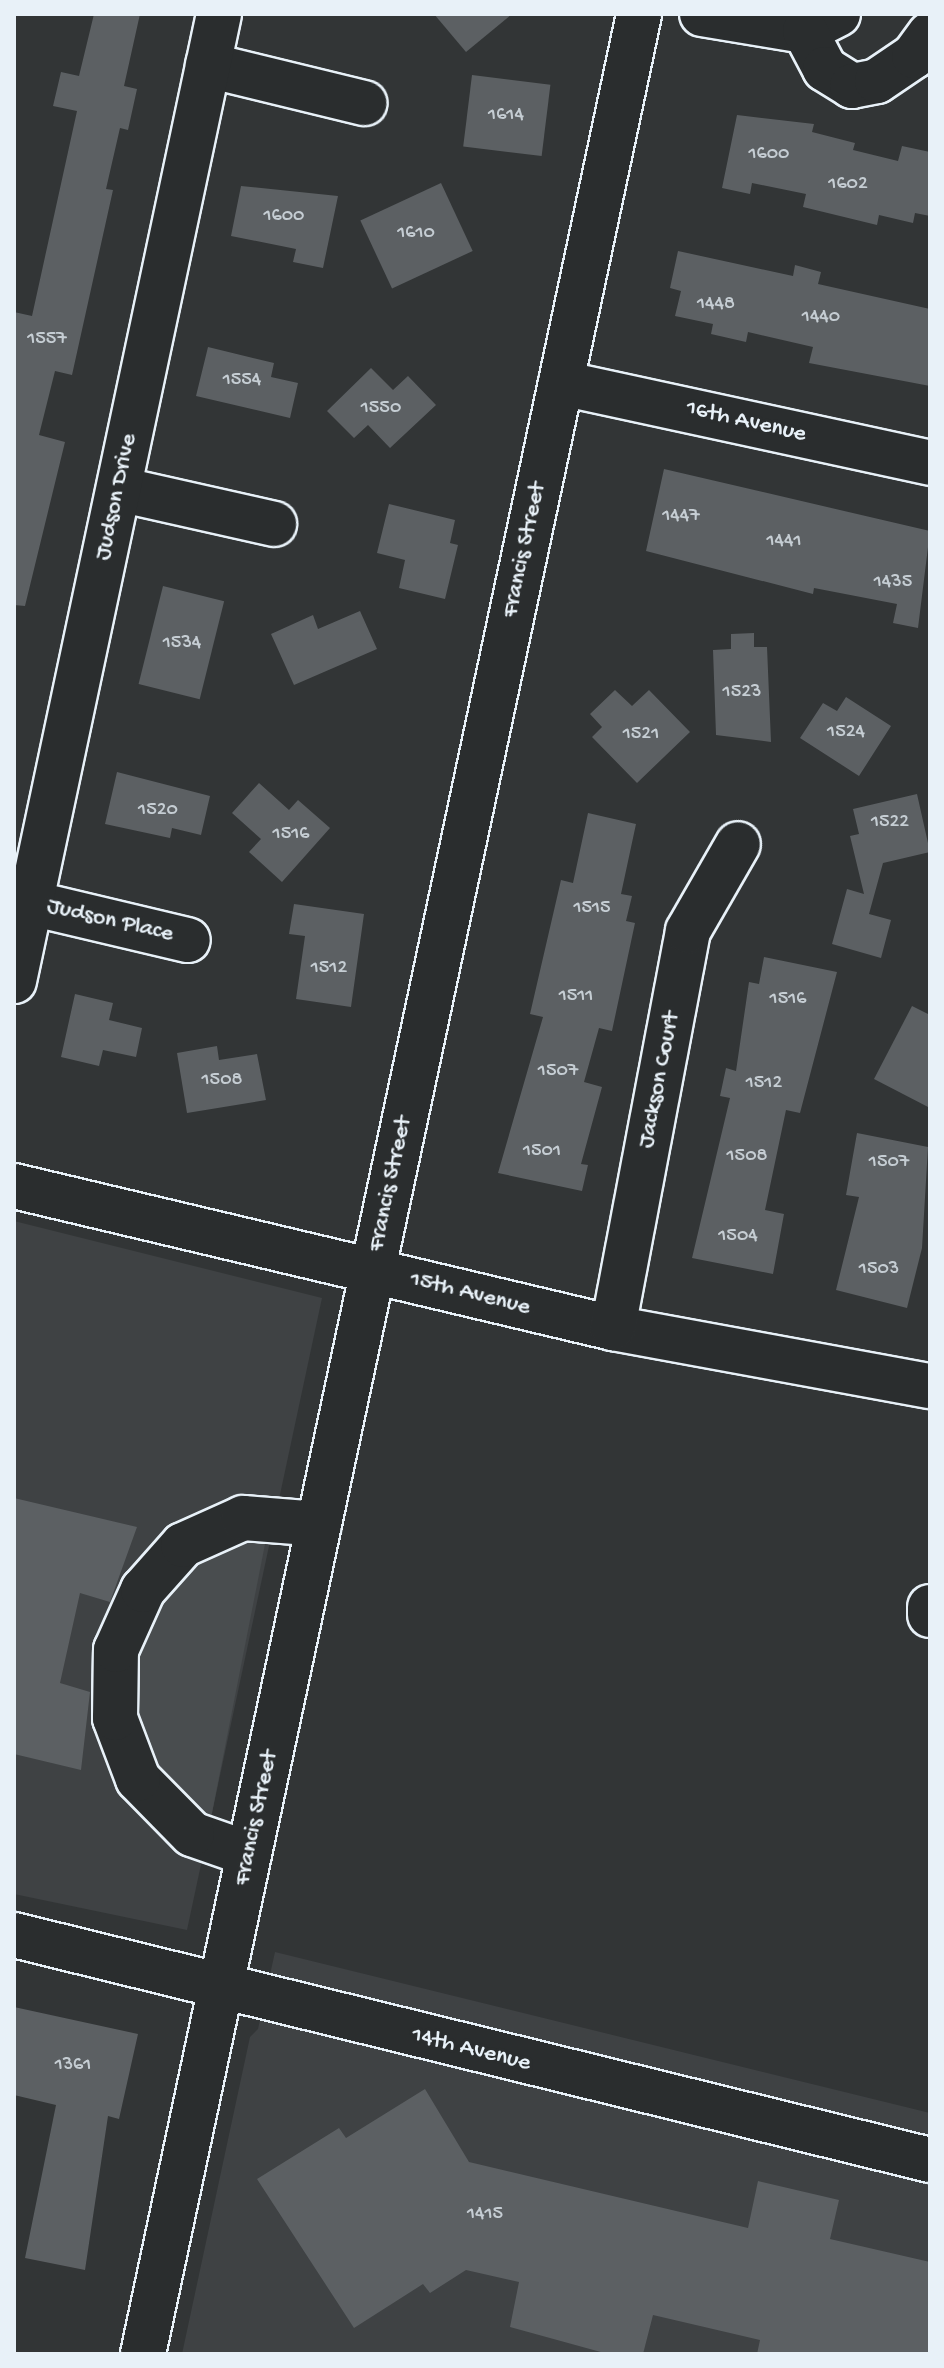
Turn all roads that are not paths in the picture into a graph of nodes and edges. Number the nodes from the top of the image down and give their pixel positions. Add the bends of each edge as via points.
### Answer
1 (219, 14) edge
2 (639, 14) edge
3 (702, 14) edge
4 (822, 22) edge
5 (930, 34) edge
6 (208, 65) junction
7 (364, 103) dead end
8 (561, 383) junction
9 (930, 463) edge
10 (119, 489) junction
11 (274, 524) dead end
12 (738, 844) dead end
13 (31, 903) junction
14 (188, 940) dead end
15 (14, 981) edge
16 (14, 1186) edge
17 (372, 1270) junction
18 (613, 1328) junction
19 (930, 1386) edge
20 (319, 1524) junction
21 (930, 1607) edge
22 (930, 1615) edge
23 (249, 1854) junction
24 (14, 1935) edge
25 (222, 1982) junction
26 (930, 2160) edge
27 (143, 2354) edge

1 - 6 street, Judson Drive
2 - 8 street, Francis Street
3 - 4 street
4 - 5 street via 825,69 852,86 877,81 914,56
6 - 7 street
6 - 10 street, Judson Drive
8 - 9 street, 16th Avenue
8 - 17 street, Francis Street
10 - 11 street
10 - 13 street, Judson Drive
12 - 18 street, Jackson Court via 688,931
13 - 14 street, Judson Place
13 - 15 street, Judson Drive
16 - 17 street, 15th Avenue
17 - 18 street, 15th Avenue
17 - 20 street, Francis Street
18 - 19 street, 15th Avenue
20 - 23 street, Francis Street
20 - 23 street via 243,1518 183,1545 143,1590 116,1650 115,1718 138,1779 192,1834
21 - 22 street
23 - 25 street, Francis Street
24 - 25 street, 14th Avenue
25 - 26 street, 14th Avenue via 422,2039
25 - 27 street, Francis Street

